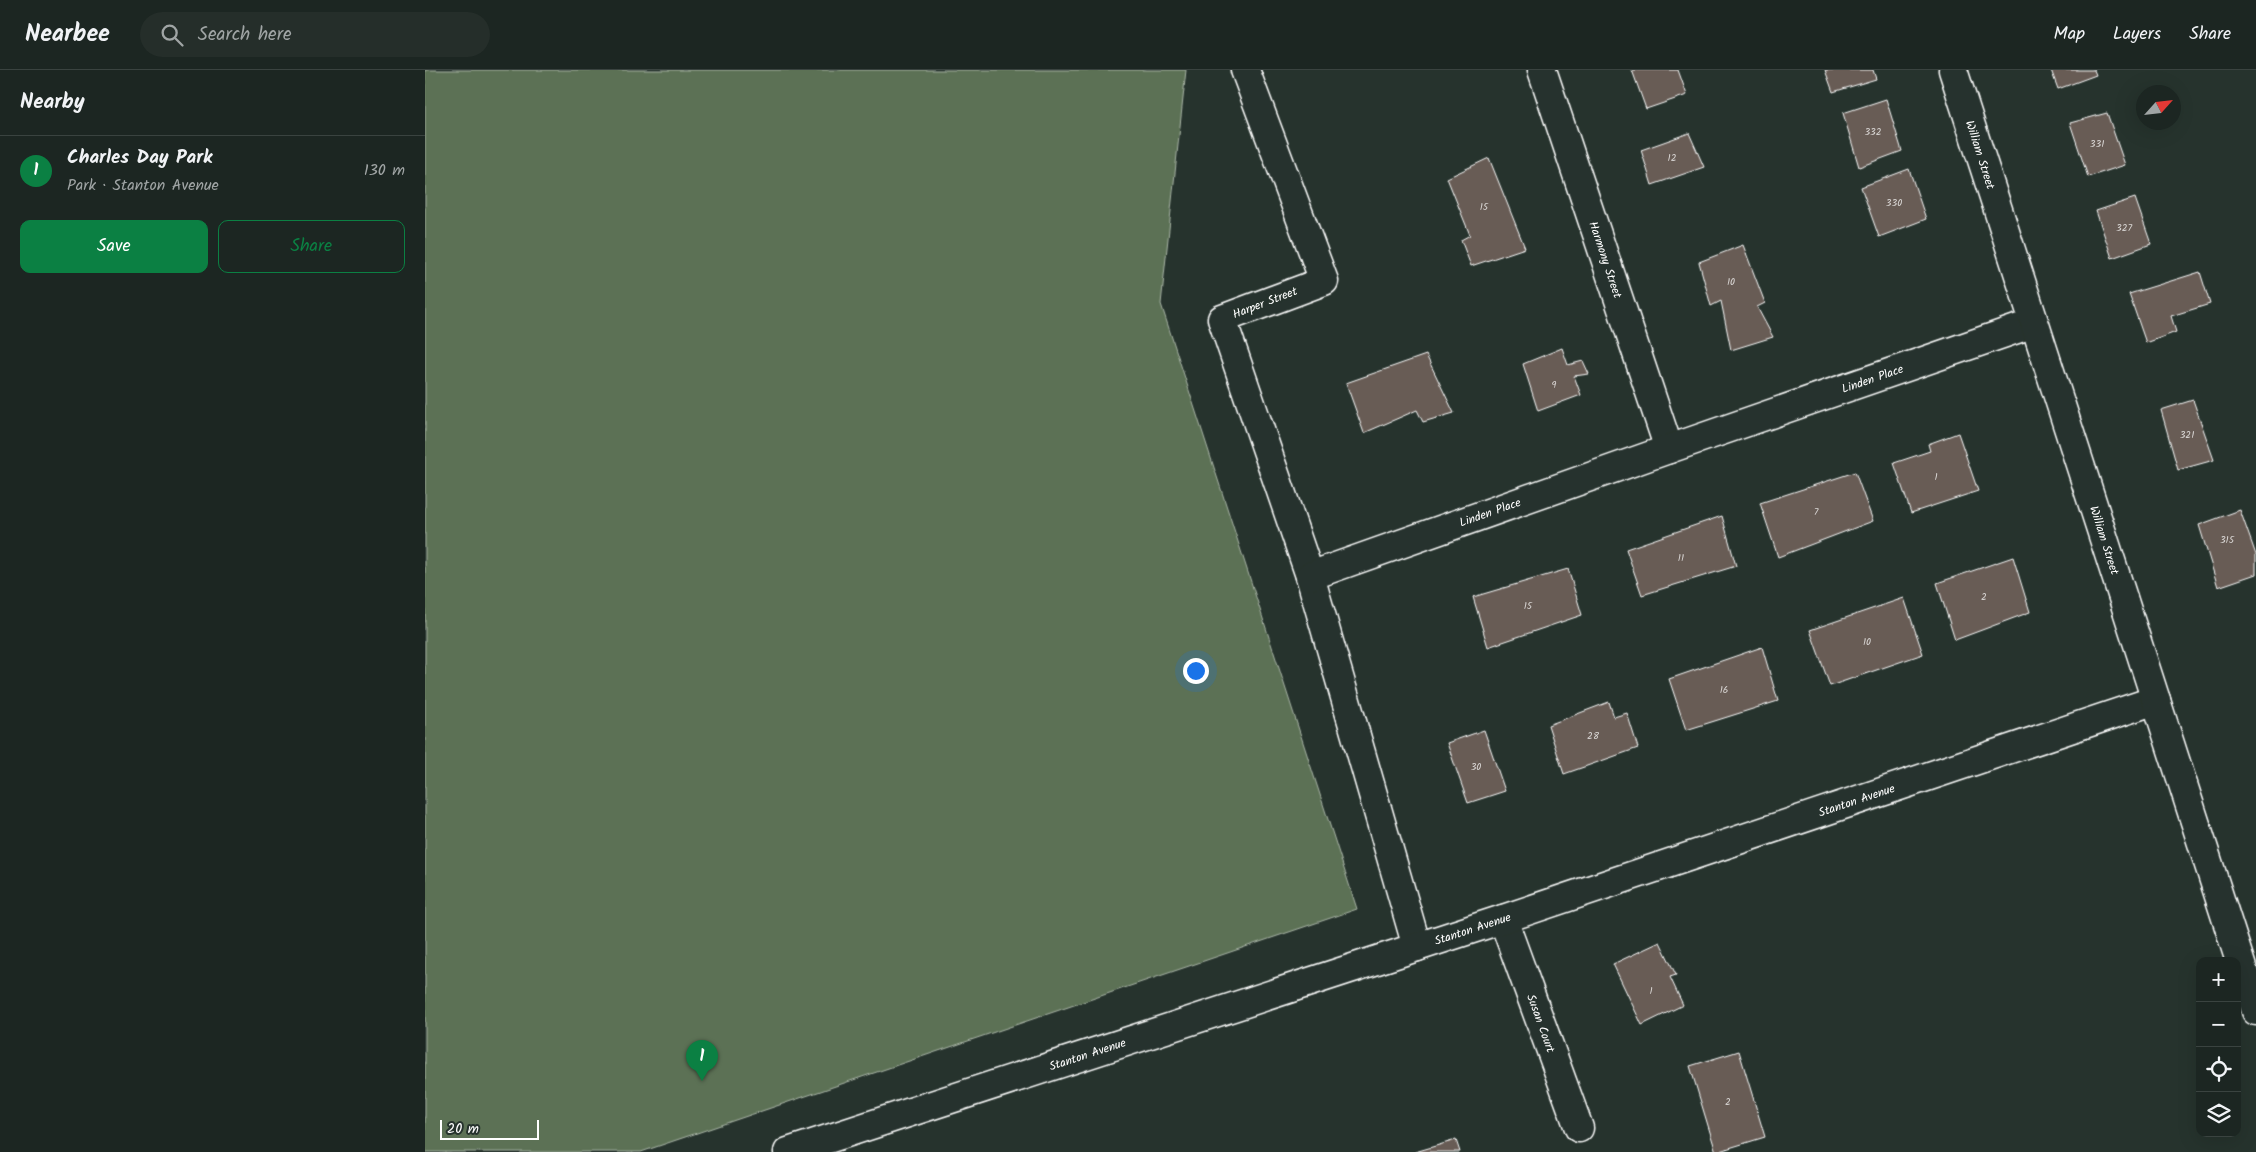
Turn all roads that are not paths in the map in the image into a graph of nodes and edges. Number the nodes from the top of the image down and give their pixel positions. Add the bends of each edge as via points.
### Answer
1 (1245, 70) edge
2 (1542, 70) edge
3 (1953, 70) edge
4 (2035, 323) junction
5 (1669, 449) junction
6 (1310, 576) junction
7 (2156, 700) junction
8 (1503, 919) junction
9 (1417, 947) junction
10 (2256, 1011) edge
11 (1579, 1128) dead end
12 (788, 1152) edge

1 - 6 street, Harper Street via 1324,281 1221,319
2 - 5 street, Harmony Street
3 - 4 street, William Street
4 - 5 street, Linden Place
4 - 7 street, William Street
5 - 6 street, Linden Place
6 - 9 street
7 - 8 street, Stanton Avenue
7 - 10 street, William Street
8 - 9 street, Stanton Avenue
8 - 11 street, Susan Court
9 - 12 street, Stanton Avenue

